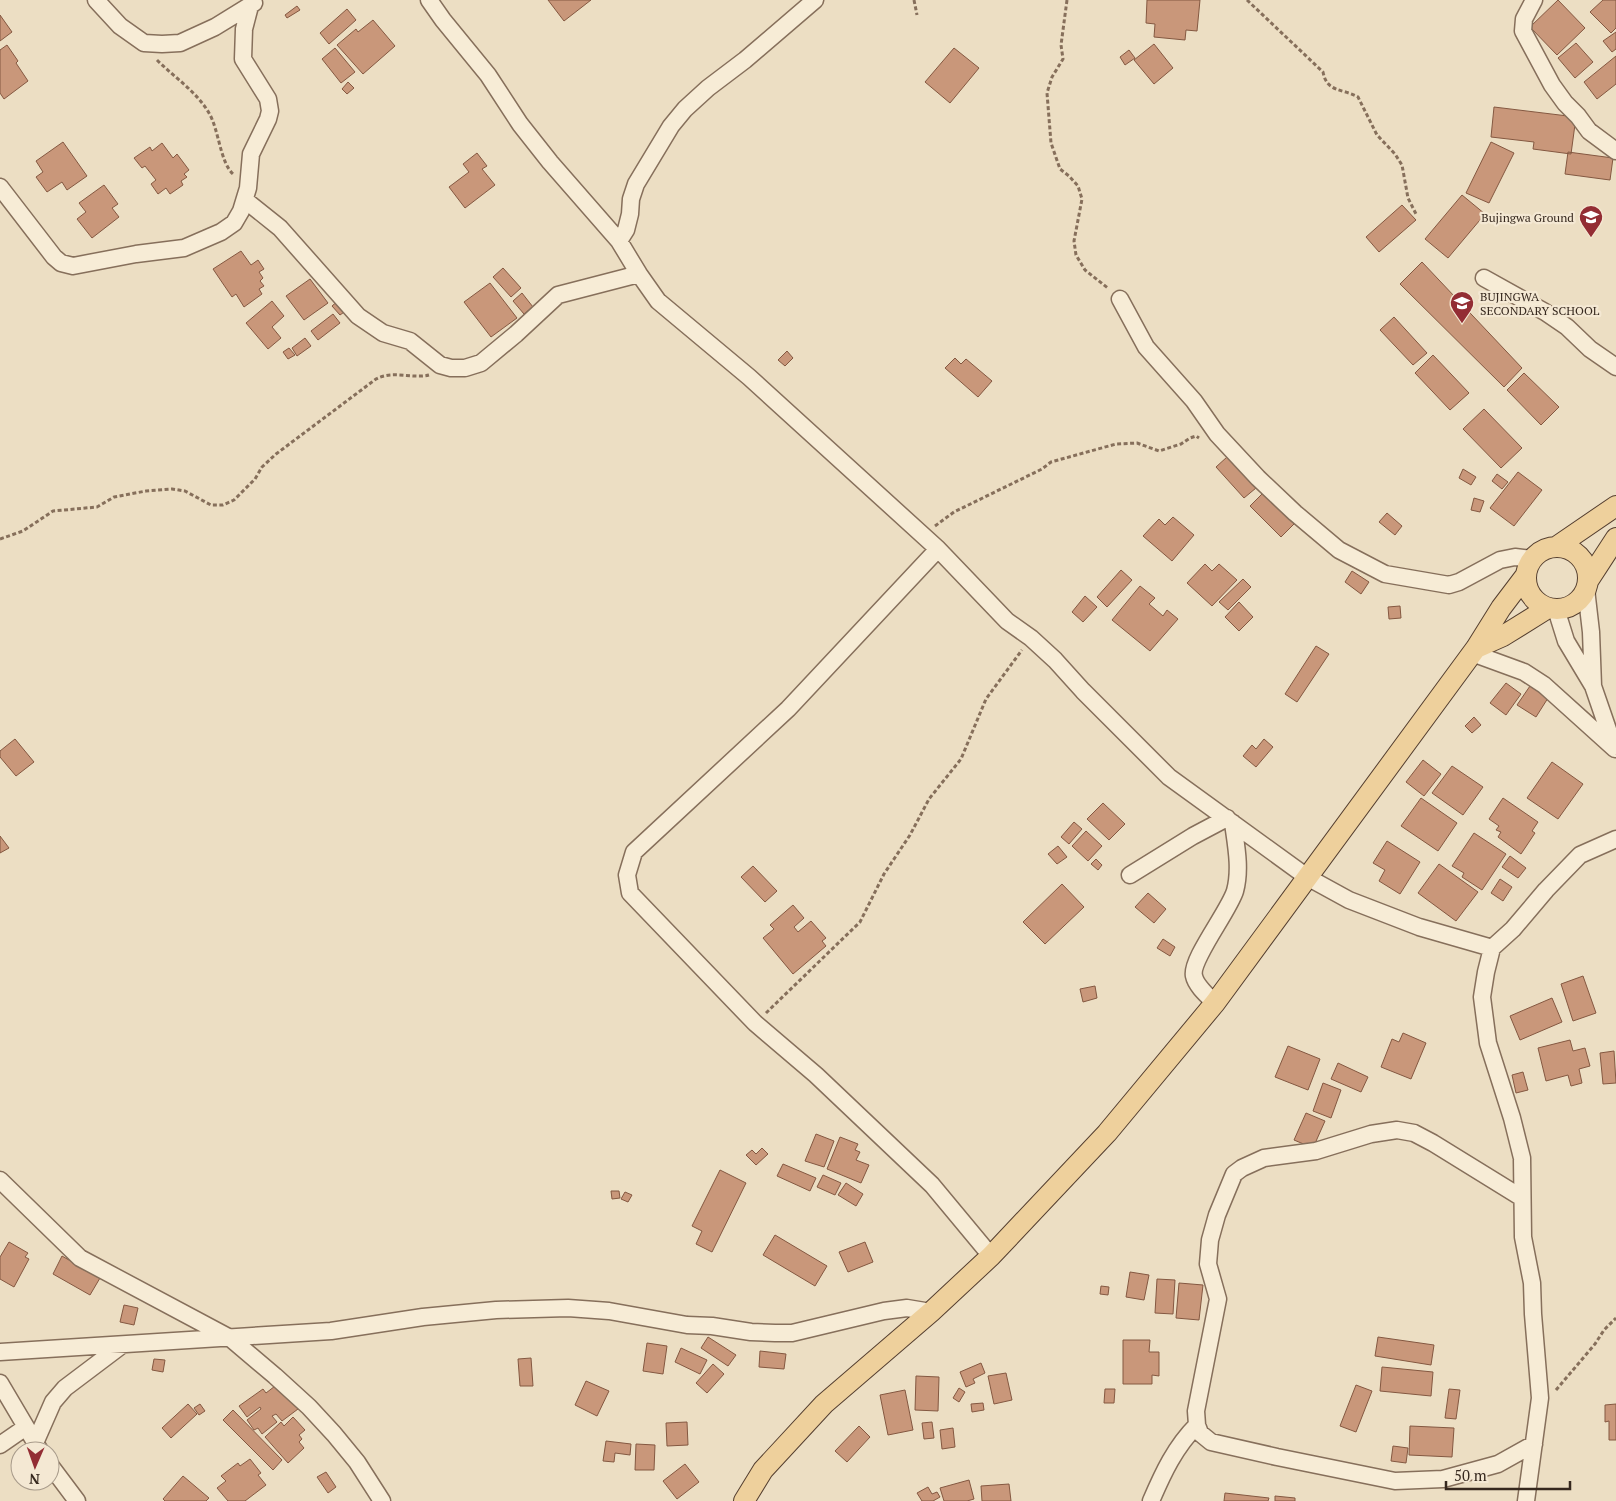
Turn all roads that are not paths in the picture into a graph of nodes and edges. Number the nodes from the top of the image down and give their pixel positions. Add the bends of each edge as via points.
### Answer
1 (96, 0) edge
2 (429, 0) edge
3 (815, 0) edge
4 (1534, 0) edge
5 (254, 3) edge
6 (1616, 151) edge
7 (0, 186) edge
8 (247, 194) junction
9 (619, 242) junction
10 (639, 274) junction
11 (1484, 278) dead end
12 (1120, 299) road end
13 (1616, 367) edge
14 (1616, 506) edge
15 (1616, 538) edge
16 (1556, 547) junction
17 (938, 549) junction
18 (1529, 567) junction
19 (1587, 585) junction
20 (1552, 608) junction
21 (1474, 651) junction
22 (1593, 686) junction
23 (1610, 714) edge
24 (1616, 750) edge
25 (1230, 820) junction
26 (1616, 839) edge
27 (1130, 875) dead end
28 (1307, 877) junction
29 (1492, 948) junction
30 (1215, 1003) junction
31 (0, 1180) edge
32 (1522, 1198) junction
33 (990, 1256) junction
34 (931, 1312) junction
35 (230, 1338) junction
36 (122, 1345) junction
37 (0, 1352) edge
38 (0, 1383) edge
39 (1197, 1425) junction
40 (26, 1427) junction
41 (34, 1441) edge
42 (40, 1441) edge
43 (0, 1444) edge
44 (1534, 1444) junction
45 (60, 1478) edge
46 (77, 1501) edge
47 (382, 1501) edge
48 (744, 1501) edge
49 (1152, 1501) edge
50 (1526, 1501) edge

1 - 5 street via 120,26 144,43 180,43 215,27
2 - 9 street via 488,75 520,124
3 - 9 street via 746,60 708,88 671,126 636,184 626,230
4 - 6 street via 1524,19 1523,30 1552,85 1589,131
5 - 8 street via 244,29 243,58 268,99 270,111 251,154
7 - 8 street via 54,257 73,266 184,248 201,242 234,222 242,211
8 - 10 street via 358,316 383,333 410,341 440,364 451,368 481,363 558,295
9 - 10 street
10 - 17 street via 658,301 749,377
11 - 13 street via 1545,312
12 - 18 street via 1146,347 1217,434 1270,490 1338,550 1385,574 1449,585 1500,560 1515,557
14 - 16 main road
15 - 19 main road
16 - 18 main road via 1539,553
16 - 19 main road via 1580,557 1585,564
17 - 25 street via 1169,777
17 - 33 street via 788,709 634,852 627,875 630,893 755,1023 816,1075 932,1185
18 - 20 main road via 1526,584 1534,599
18 - 21 main road
19 - 20 main road via 1574,604
19 - 22 street
20 - 21 main road
20 - 22 street via 1566,641
21 - 24 street via 1524,672 1544,685
21 - 28 main road
22 - 23 street
23 - 24 street
25 - 27 street via 1193,836
25 - 28 street
25 - 30 street via 1238,864 1234,892 1193,970 1198,984
26 - 29 street via 1580,855
28 - 29 street via 1349,900 1418,927
28 - 30 main road
29 - 32 street via 1482,997 1488,1043 1522,1158
30 - 33 main road via 1107,1133
31 - 35 street via 80,1258
32 - 39 street via 1433,1142 1414,1133 1397,1130 1371,1134 1316,1151 1264,1158 1242,1168 1234,1174 1210,1240 1208,1264 1218,1299 1196,1411
32 - 44 street via 1540,1398
33 - 34 main road
34 - 35 street via 907,1308 792,1333 775,1333 687,1325 609,1311 568,1308 496,1310 331,1331
34 - 48 main road via 824,1404 763,1470
35 - 36 street
35 - 47 street via 289,1389 334,1434 358,1462
36 - 37 street
36 - 42 street via 65,1388 53,1402
38 - 40 street
39 - 44 street via 1200,1434 1211,1442 1395,1481 1443,1479 1498,1464
39 - 49 street via 1164,1469
40 - 41 street
40 - 43 street
44 - 50 street
45 - 46 street

